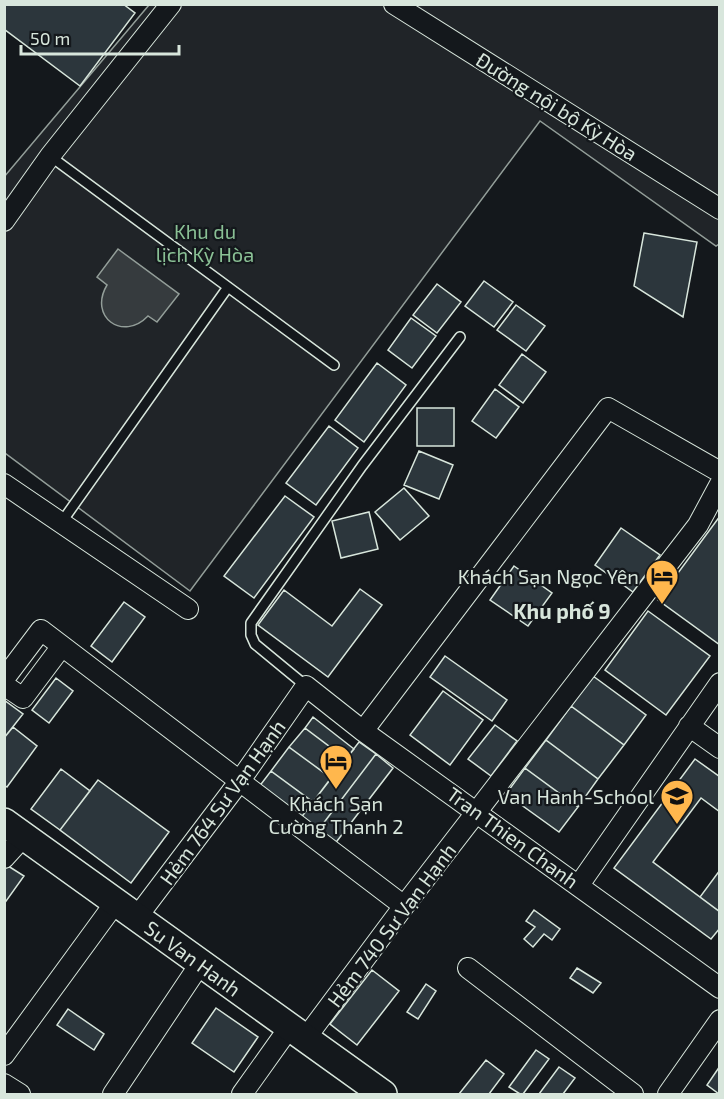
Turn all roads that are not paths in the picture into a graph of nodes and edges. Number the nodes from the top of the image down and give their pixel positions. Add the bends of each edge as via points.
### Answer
1 (171, 4) edge
2 (394, 4) edge
3 (50, 156) junction
4 (720, 209) edge
5 (4, 221) edge
6 (228, 287) junction
7 (460, 337) dead end
8 (334, 365) dead end
9 (720, 472) edge
10 (4, 484) edge
11 (720, 484) edge
12 (61, 523) junction
13 (188, 609) dead end
14 (62, 646) junction
15 (4, 679) edge
16 (720, 683) edge
17 (4, 685) edge
18 (306, 686) junction
19 (689, 726) junction
20 (363, 730) junction
21 (720, 748) edge
22 (239, 782) junction
23 (478, 812) junction
24 (14, 829) edge
25 (4, 858) edge
26 (579, 885) junction
27 (404, 906) junction
28 (126, 910) junction
29 (200, 964) junction
30 (468, 968) dead end
31 (720, 988) edge
32 (720, 1020) edge
33 (297, 1033) junction
34 (4, 1055) edge
35 (4, 1083) edge
36 (20, 1095) edge
37 (113, 1095) edge
38 (242, 1095) edge
39 (383, 1095) edge
40 (633, 1095) edge
41 (668, 1095) edge

1 - 3 street
2 - 4 street, Đường nội bộ Kỳ Hòa
3 - 5 street
3 - 6 lane
6 - 8 lane
6 - 12 lane
7 - 18 lane via 362,466 251,623 255,644
9 - 20 street via 608,408
10 - 12 street
11 - 23 street, Hẻm 740 Sư Vạn Hạnh via 698,525
12 - 13 street
14 - 15 street via 41,630
14 - 17 street via 23,698
14 - 22 street
16 - 19 street
18 - 20 street, Tran Thien Chanh
18 - 22 street, Hẻm 764 Sư Vạn Hạnh
19 - 21 street
19 - 26 street
20 - 23 street, Tran Thien Chanh
22 - 27 street
22 - 28 street, Hẻm 764 Sư Vạn Hạnh
23 - 26 street, Tran Thien Chanh
23 - 27 street, Hẻm 740 Sư Vạn Hạnh
24 - 25 street
24 - 28 street, Su Van Hanh
26 - 31 street, Tran Thien Chanh
27 - 33 street, Hẻm 740 Sư Vạn Hạnh
28 - 29 street, Su Van Hanh
28 - 34 street, Hẻm 764 Sư Vạn Hạnh
29 - 33 street, Su Van Hanh
29 - 37 street
30 - 40 street
32 - 41 street
33 - 38 street, Hẻm 740 Sư Vạn Hạnh
33 - 39 street, Su Van Hanh
35 - 36 street

